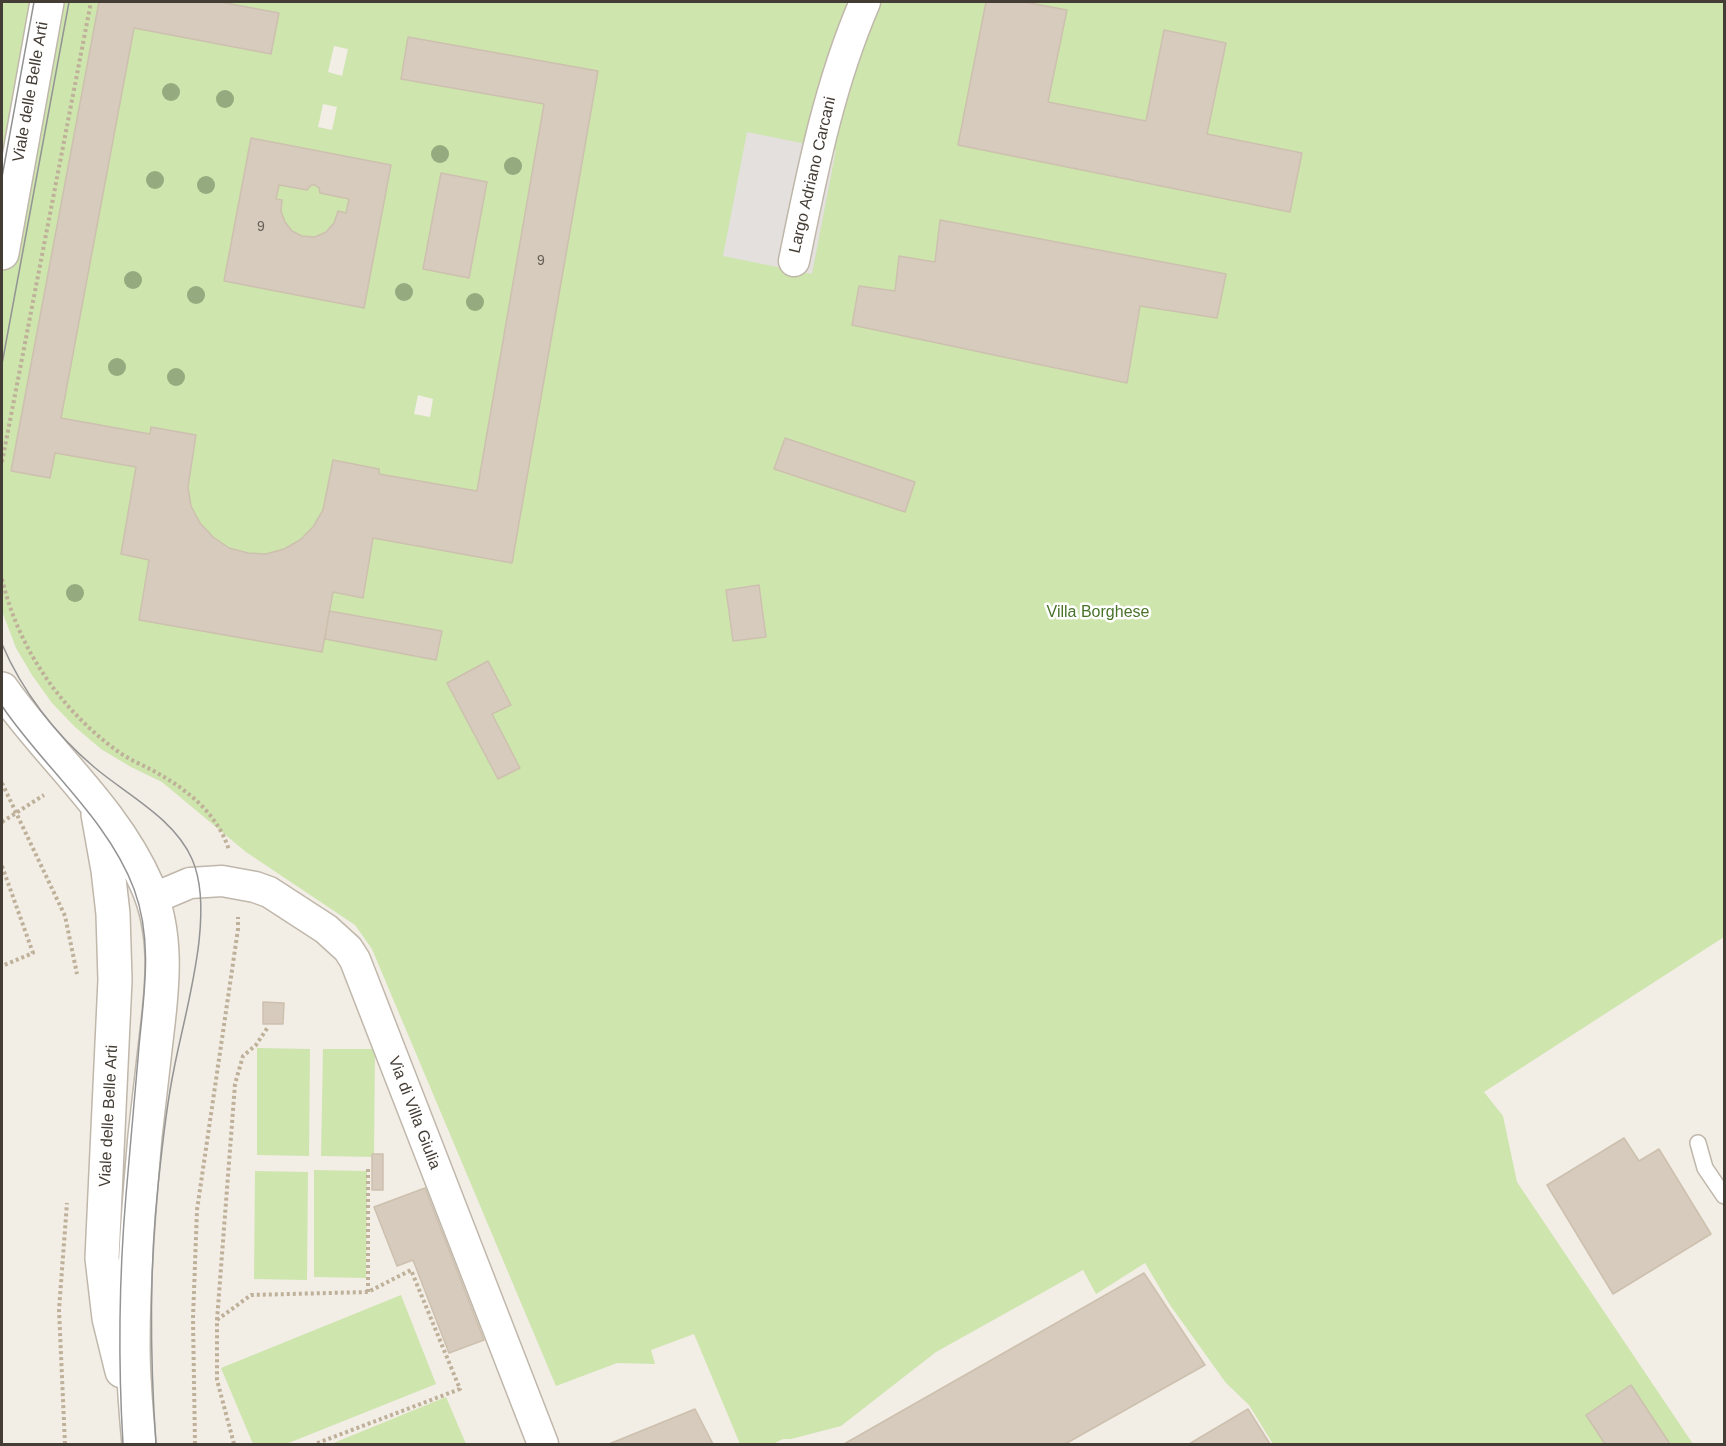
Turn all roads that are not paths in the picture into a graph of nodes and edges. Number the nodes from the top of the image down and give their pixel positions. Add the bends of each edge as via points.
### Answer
1 (47, 2) edge
2 (865, 2) edge
3 (2, 254) edge
4 (794, 261) dead end
5 (2, 689) edge
6 (95, 802) junction
7 (152, 899) junction
8 (1698, 1143) dead end
9 (1725, 1196) edge
10 (138, 1436) edge
11 (543, 1444) edge

1 - 3 street, Viale delle Belle Arti
2 - 4 street, Largo Adriano Carcani via 833,89
5 - 6 street, Viale delle Belle Arti
6 - 7 street, Viale delle Belle Arti via 138,866
6 - 10 street, Viale delle Belle Arti via 108,870 115,980 103,1279
7 - 10 street, Viale delle Belle Arti via 161,932 162,988 138,1228 133,1346
7 - 11 street, Via di Villa Giulia via 190,883 233,882 263,890 326,929 348,949
8 - 9 lane via 1705,1168

